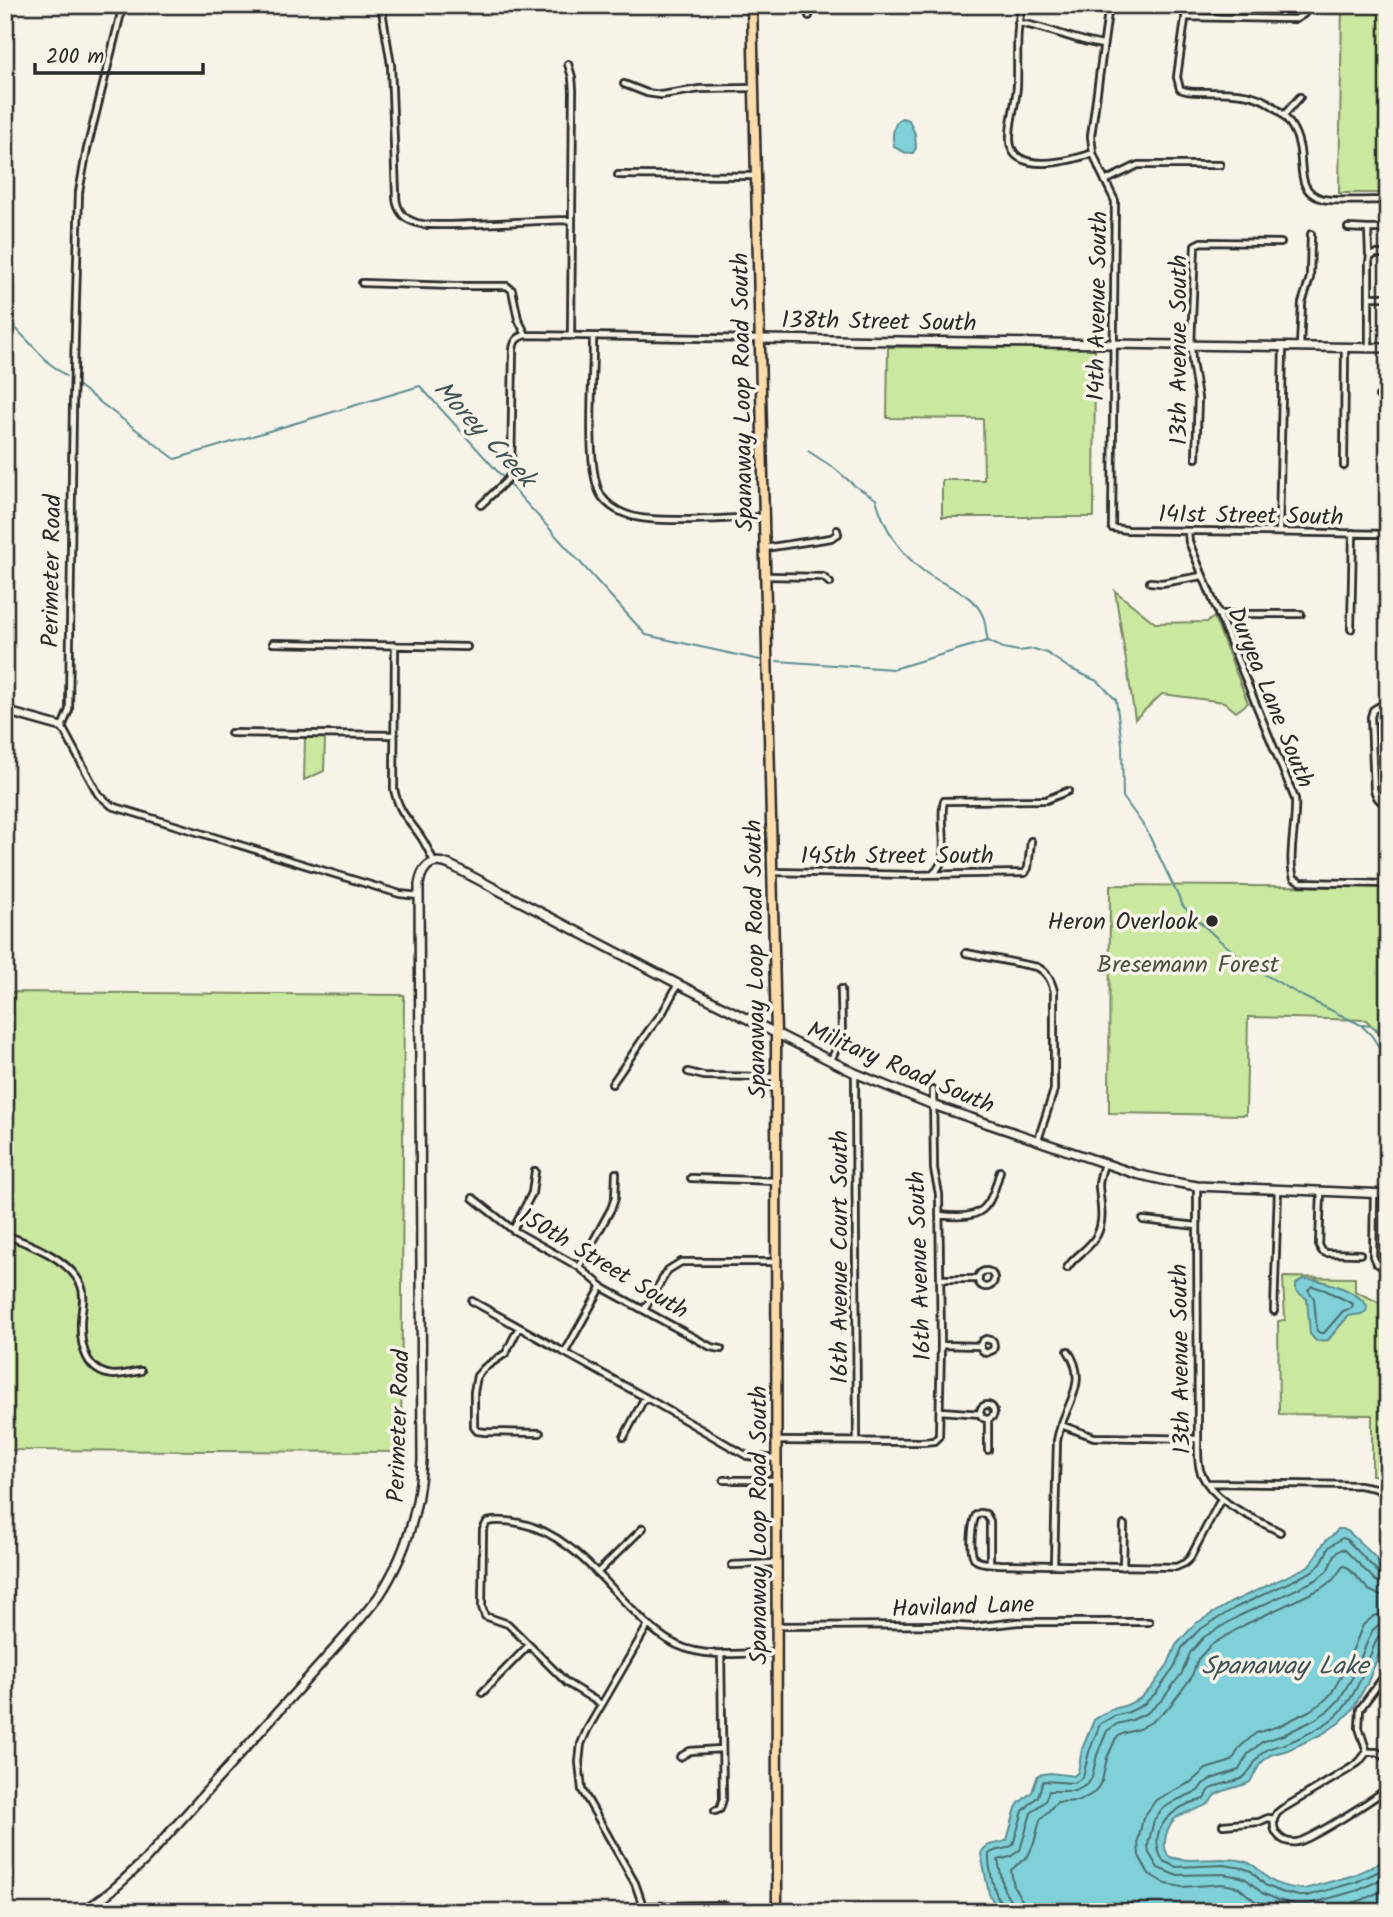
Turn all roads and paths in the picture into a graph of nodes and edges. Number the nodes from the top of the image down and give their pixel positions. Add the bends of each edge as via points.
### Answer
1 (123, 5) edge
2 (381, 5) edge
3 (752, 5) edge
4 (809, 5) edge
5 (1022, 5) edge
6 (1110, 5) edge
7 (1187, 5) edge
8 (1306, 5) edge
9 (809, 16) dead end
10 (1185, 17) junction
11 (1018, 23) junction
12 (1103, 45) junction
13 (568, 64) dead end
14 (624, 84) dead end
15 (754, 88) junction
16 (1300, 97) dead end
17 (1282, 113) junction
18 (1093, 153) junction
19 (1220, 165) dead end
20 (618, 175) dead end
21 (756, 176) junction
22 (1105, 181) junction
23 (1388, 200) edge
24 (572, 220) junction
25 (1348, 228) dead end
26 (1368, 229) junction
27 (1388, 229) edge
28 (1311, 234) dead end
29 (1281, 243) dead end
30 (1388, 254) edge
31 (1370, 257) junction
32 (362, 283) dead end
33 (1369, 296) junction
34 (1388, 297) edge
35 (526, 335) junction
36 (571, 335) junction
37 (593, 337) junction
38 (760, 339) junction
39 (1114, 343) junction
40 (1191, 345) junction
41 (1283, 346) junction
42 (1300, 346) junction
43 (1345, 347) junction
44 (1369, 347) junction
45 (1388, 348) edge
46 (1379, 396) dead end
47 (1388, 396) edge
48 (1196, 458) dead end
49 (1344, 466) dead end
50 (481, 505) dead end
51 (764, 517) junction
52 (1113, 529) joint
53 (837, 530) dead end
54 (1279, 531) junction
55 (1188, 532) junction
56 (1353, 534) junction
57 (1388, 534) edge
58 (765, 548) junction
59 (766, 576) junction
60 (1202, 576) junction
61 (1150, 582) dead end
62 (830, 583) dead end
63 (1218, 614) junction
64 (1301, 614) dead end
65 (1351, 629) dead end
66 (273, 643) dead end
67 (395, 645) junction
68 (467, 647) dead end
69 (1388, 702) edge
70 (5, 711) edge
71 (62, 727) junction
72 (231, 733) dead end
73 (394, 735) junction
74 (1068, 792) dead end
75 (1388, 805) edge
76 (1031, 841) dead end
77 (435, 863) junction
78 (773, 872) junction
79 (931, 875) junction
80 (1388, 884) edge
81 (420, 896) junction
82 (967, 953) dead end
83 (678, 984) junction
84 (841, 989) dead end
85 (776, 1035) junction
86 (830, 1061) junction
87 (688, 1072) dead end
88 (855, 1073) junction
89 (777, 1077) junction
90 (612, 1084) dead end
91 (933, 1090) dead end
92 (933, 1105) junction
93 (1037, 1141) junction
94 (1104, 1163) junction
95 (535, 1171) dead end
96 (1000, 1171) dead end
97 (616, 1173) dead end
98 (691, 1178) dead end
99 (778, 1181) junction
100 (1197, 1186) junction
101 (1278, 1189) junction
102 (1321, 1191) junction
103 (1374, 1193) junction
104 (1388, 1194) edge
105 (473, 1198) dead end
106 (939, 1215) junction
107 (1143, 1220) dead end
108 (1197, 1226) junction
109 (513, 1230) junction
110 (5, 1235) edge
111 (1360, 1254) dead end
112 (778, 1262) junction
113 (579, 1268) junction
114 (1067, 1268) dead end
115 (1388, 1269) edge
116 (940, 1279) junction
117 (979, 1279) dead end
118 (602, 1285) junction
119 (472, 1301) dead end
120 (644, 1310) junction
121 (1274, 1311) dead end
122 (519, 1327) junction
123 (941, 1345) junction
124 (980, 1346) dead end
125 (722, 1349) dead end
126 (1068, 1351) dead end
127 (565, 1352) junction
128 (141, 1371) dead end
129 (645, 1397) junction
130 (941, 1411) junction
131 (981, 1414) junction
132 (988, 1419) junction
133 (1061, 1425) junction
134 (540, 1433) dead end
135 (624, 1437) dead end
136 (857, 1440) junction
137 (1198, 1440) junction
138 (778, 1441) junction
139 (988, 1450) dead end
140 (778, 1459) junction
141 (724, 1480) dead end
142 (778, 1480) junction
143 (1208, 1483) junction
144 (1386, 1494) edge
145 (1221, 1499) junction
146 (1388, 1507) edge
147 (1124, 1525) dead end
148 (643, 1528) dead end
149 (1280, 1532) dead end
150 (778, 1563) junction
151 (990, 1563) junction
152 (732, 1565) dead end
153 (1054, 1565) junction
154 (1123, 1567) junction
155 (597, 1573) junction
156 (1149, 1622) dead end
157 (648, 1625) junction
158 (777, 1626) junction
159 (529, 1644) junction
160 (778, 1652) junction
161 (721, 1653) junction
162 (1388, 1671) edge
163 (482, 1693) dead end
164 (601, 1704) junction
165 (721, 1749) junction
166 (1367, 1752) junction
167 (681, 1757) dead end
168 (1388, 1759) edge
169 (1388, 1787) edge
170 (715, 1811) dead end
171 (1274, 1819) junction
172 (1223, 1825) dead end
173 (725, 1905) dead end
174 (644, 1909) edge
175 (80, 1912) edge
176 (777, 1912) edge

1 - 71 street, Perimeter Road via 78,202 69,710
2 - 24 street via 391,65 400,212 410,221 431,224
3 - 15 main road, Spanaway Loop Road South
4 - 9 street
5 - 11 street
6 - 12 street, 14th Avenue South
7 - 10 street
8 - 10 street via 1297,19
10 - 17 street via 1179,88 1253,95
11 - 12 street
11 - 18 street via 1011,149 1027,161 1064,162
12 - 18 street, 14th Avenue South via 1091,131
13 - 24 street via 573,90
14 - 15 street via 661,95
15 - 21 main road, Spanaway Loop Road South
16 - 17 street
17 - 23 street via 1297,136 1303,182 1311,192 1323,199
18 - 22 street, 14th Avenue South
19 - 22 street via 1138,165
20 - 21 street
21 - 38 main road, Spanaway Loop Road South
22 - 39 street, 14th Avenue South via 1115,201
24 - 36 street
25 - 26 street
26 - 27 street
26 - 31 street
28 - 42 street
29 - 40 street, 13th Avenue South via 1196,243
30 - 31 street
31 - 33 street
32 - 35 street via 507,286
33 - 34 street
33 - 44 street
35 - 36 street, 138th Street South
35 - 50 street via 514,345 511,473
36 - 37 street, 138th Street South
37 - 38 street, 138th Street South
37 - 51 street via 592,466 597,488 610,505 650,519
38 - 39 street, 138th Street South
38 - 51 main road, Spanaway Loop Road South
39 - 40 street, 138th Street South
39 - 52 street, 14th Avenue South
40 - 41 street, 138th Street South
40 - 48 street, 13th Avenue South via 1198,398
41 - 42 street, 138th Street South
41 - 54 street
42 - 43 street, 138th Street South
43 - 44 street, 138th Street South
43 - 49 street
44 - 45 street, 138th Street South
46 - 47 street
51 - 58 main road, Spanaway Loop Road South
52 - 55 street, 141st Street South
53 - 58 street via 831,538
54 - 55 street, 141st Street South
54 - 56 street, 141st Street South
55 - 60 street, Duryea Lane South
56 - 57 street, 141st Street South
56 - 65 street
58 - 59 main road, Spanaway Loop Road South
59 - 62 street via 823,577
59 - 78 main road, Spanaway Loop Road South
60 - 61 street
60 - 63 street, Duryea Lane South
63 - 64 street
63 - 80 street, Duryea Lane South via 1295,799 1292,875 1297,881
66 - 67 street
67 - 68 street
67 - 73 street
69 - 75 street via 1373,709 1371,717 1374,789
70 - 71 street
71 - 81 street via 98,794 112,806 400,894
72 - 73 street
73 - 77 street via 397,802
74 - 79 street via 1046,800 943,802 942,858
76 - 79 street, 145th Street South via 1026,872
77 - 81 street, Perimeter Road via 423,871
77 - 83 street, Military Road South via 454,867
78 - 79 street, 145th Street South
78 - 85 main road, Spanaway Loop Road South
81 - 175 street, Perimeter Road via 422,1461 411,1528 378,1597 351,1630 146,1859
82 - 93 street via 1037,967 1052,983 1054,1090
83 - 85 street, Military Road South
83 - 90 street
84 - 86 street via 842,1035
85 - 86 street, Military Road South
85 - 89 main road, Spanaway Loop Road South
86 - 88 street, Military Road South
87 - 89 street
88 - 92 street, Military Road South
88 - 136 street, 16th Avenue Court South
89 - 99 main road, Spanaway Loop Road South
91 - 92 street, 16th Avenue South
92 - 93 street, Military Road South
92 - 106 street, 16th Avenue South
93 - 94 street, Military Road South
94 - 100 street, Military Road South
94 - 114 street via 1099,1182 1099,1229 1088,1248
95 - 109 street via 532,1193
96 - 106 street via 994,1193 980,1212
97 - 113 street via 611,1209
98 - 99 street
99 - 112 main road, Spanaway Loop Road South
100 - 101 street, Military Road South
100 - 108 street, 13th Avenue South
101 - 102 street, Military Road South
101 - 121 street
102 - 103 street, Military Road South
102 - 111 street via 1322,1251
103 - 104 street, Military Road South
103 - 115 street via 1373,1256 1376,1264
105 - 109 street, 150th Street South
106 - 116 street, 16th Avenue South
107 - 108 street
108 - 137 street, 13th Avenue South
109 - 113 street, 150th Street South
110 - 128 street via 43,1250 76,1277 82,1288 81,1341 89,1364 114,1375
112 - 120 street via 681,1262 668,1270
112 - 138 main road, Spanaway Loop Road South
113 - 118 street, 150th Street South
116 - 117 street
116 - 123 street, 16th Avenue South
118 - 120 street, 150th Street South
118 - 127 street
119 - 122 street
120 - 125 street, 150th Street South
122 - 127 street
122 - 134 street via 506,1353 475,1380 474,1425 477,1431
123 - 124 street
123 - 130 street, 16th Avenue South
126 - 133 street via 1075,1364 1076,1387
127 - 129 street
129 - 135 street
129 - 140 street via 747,1456
130 - 131 street
130 - 136 street, 16th Avenue South via 936,1440
131 - 132 street
131 - 132 street via 983,1406 992,1407 994,1414
132 - 139 street
133 - 137 street via 1094,1437
133 - 153 street
136 - 138 street
137 - 143 street, 13th Avenue South via 1200,1469
138 - 140 main road, Spanaway Loop Road South
140 - 142 main road, Spanaway Loop Road South
141 - 142 street
142 - 150 main road, Spanaway Loop Road South
143 - 144 street via 1359,1485
143 - 145 street, 13th Avenue South
144 - 146 street
145 - 149 street, 13th Avenue South
145 - 154 street via 1185,1563 1171,1568
147 - 154 street
148 - 155 street
150 - 152 street
150 - 158 main road, Spanaway Loop Road South
151 - 151 street via 990,1521 982,1513 972,1522 971,1552 976,1560
151 - 153 street
153 - 154 street
155 - 157 street
155 - 159 street via 565,1542 543,1529 487,1522 483,1530 482,1607 488,1618 509,1624
156 - 158 street, Haviland Lane
157 - 161 street via 692,1651
157 - 164 street
158 - 160 main road, Spanaway Loop Road South
159 - 163 street
159 - 164 street via 567,1683
160 - 161 street
160 - 176 main road, Spanaway Loop Road South
161 - 165 street
162 - 166 street via 1360,1709 1359,1728
164 - 174 street via 581,1744 580,1783 635,1883
165 - 167 street via 690,1751
165 - 170 street via 723,1798
166 - 168 street
166 - 171 street via 1356,1765 1282,1809
169 - 171 street via 1299,1842 1280,1838
171 - 172 street
173 - 174 street

